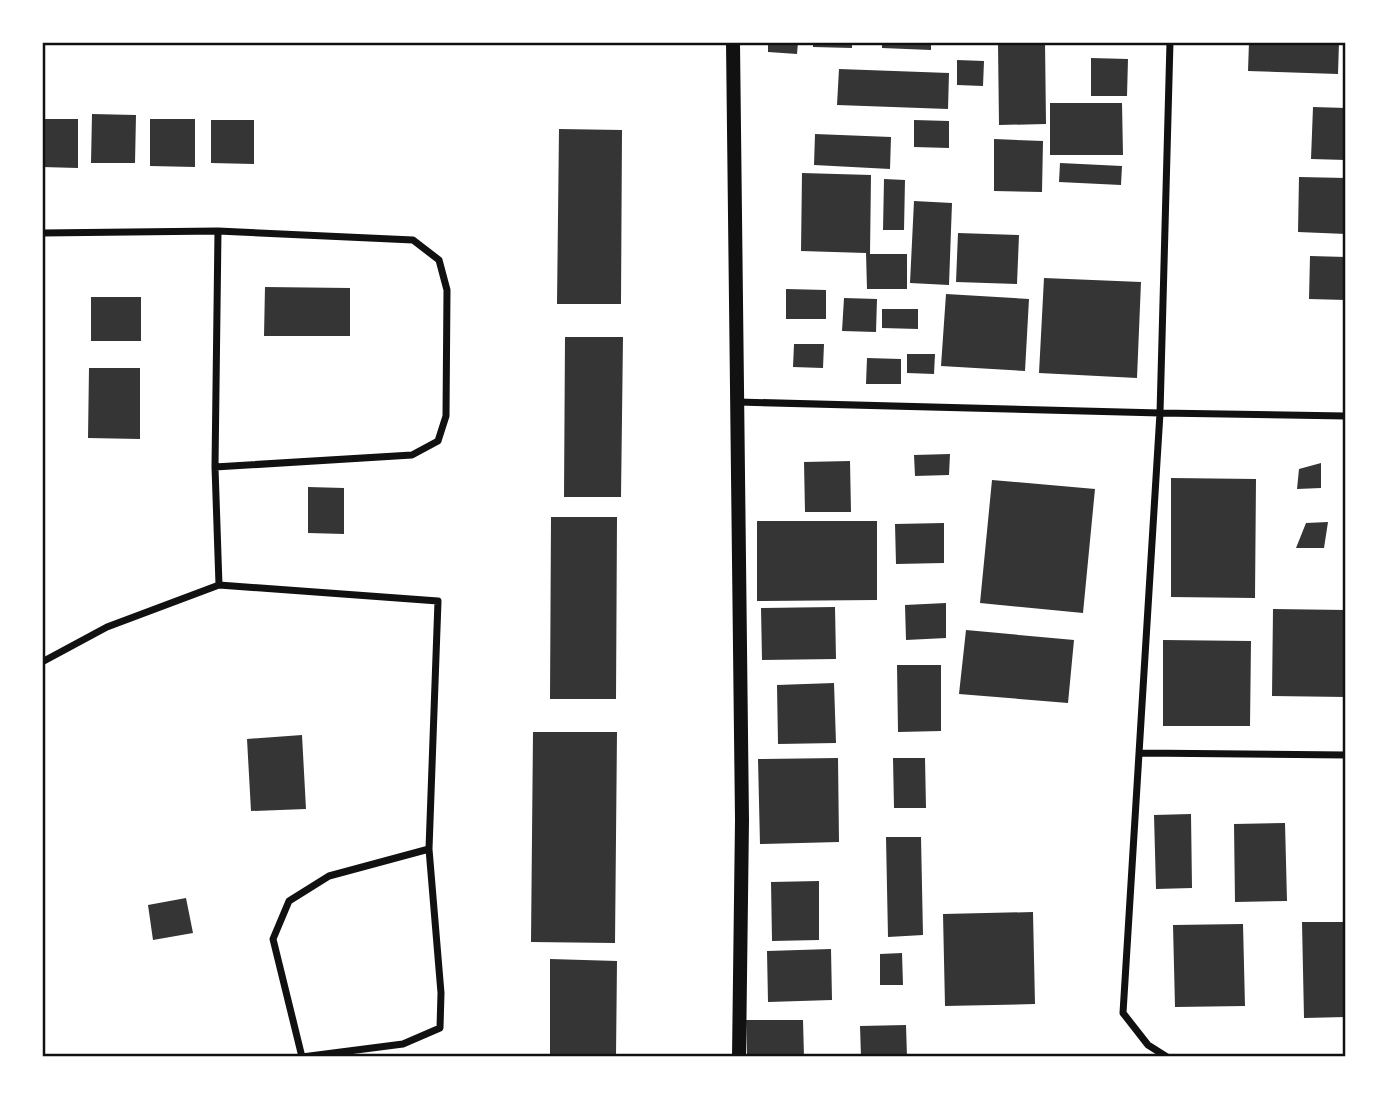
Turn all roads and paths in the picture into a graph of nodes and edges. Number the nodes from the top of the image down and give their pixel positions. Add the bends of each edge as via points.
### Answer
1 (733, 42) edge
2 (1170, 42) edge
3 (218, 230) junction
4 (42, 233) edge
5 (738, 402) junction
6 (1160, 413) junction
7 (1346, 416) edge
8 (215, 467) junction
9 (219, 585) junction
10 (42, 662) edge
11 (1140, 753) junction
12 (1346, 755) edge
13 (429, 849) junction
14 (739, 1057) edge
15 (1167, 1057) edge

1 - 5 main road
2 - 6 street
3 - 4 street
3 - 8 street
3 - 8 street via 413,240 439,260 447,290 446,416 438,441 412,455
5 - 6 street
5 - 14 main road
6 - 7 street
6 - 11 street
8 - 9 street
9 - 10 street via 107,627
9 - 13 street via 438,601
11 - 12 street
11 - 15 street via 1123,1013 1148,1045
13 - 13 street via 329,876 289,901 273,939 303,1057 403,1044 440,1028

